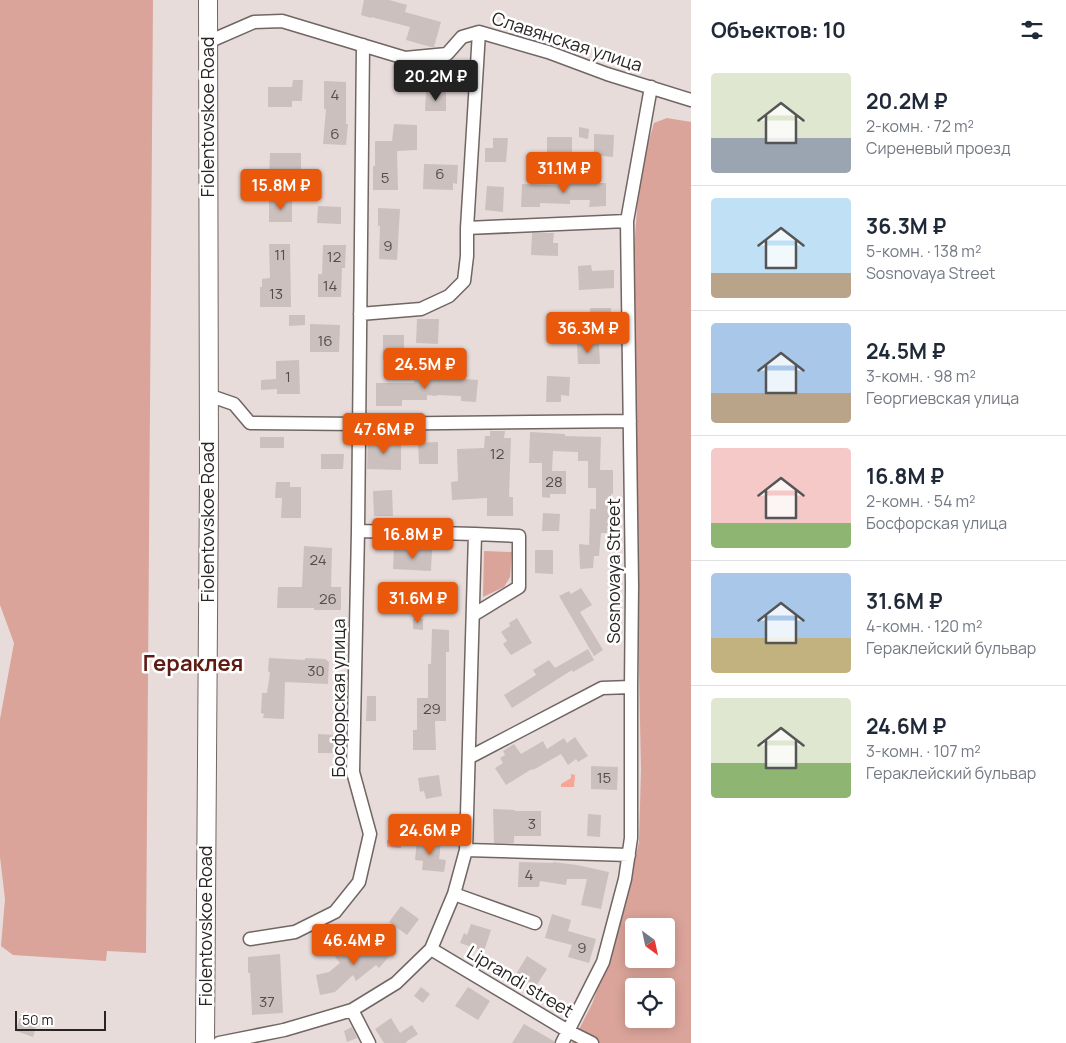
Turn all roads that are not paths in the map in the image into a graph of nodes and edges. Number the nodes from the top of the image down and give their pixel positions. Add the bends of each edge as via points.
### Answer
1 (208, 0) edge
2 (479, 32) junction
3 (208, 42) junction
4 (363, 45) junction
5 (651, 87) junction
6 (691, 100) edge
7 (627, 221) junction
8 (468, 228) junction
9 (360, 314) junction
10 (208, 395) junction
11 (630, 421) junction
12 (359, 424) junction
13 (358, 531) junction
14 (475, 534) junction
15 (473, 615) junction
16 (631, 687) junction
17 (470, 757) junction
18 (466, 850) junction
19 (629, 855) junction
20 (454, 894) junction
21 (535, 923) dead end
22 (250, 939) dead end
23 (431, 949) junction
24 (352, 1010) junction
25 (568, 1031) junction
26 (205, 1043) edge
27 (219, 1043) edge
28 (369, 1043) edge
29 (562, 1043) edge
30 (592, 1043) edge

1 - 3 main road, Fiolentovskoe Road
2 - 4 street, Славянская улица via 462,38 447,54 404,58
2 - 5 street, Славянская улица
2 - 8 street
3 - 4 street, Славянская улица via 254,22 282,21
3 - 10 main road, Fiolentovskoe Road
4 - 9 street, Босфорская улица
5 - 6 street, Славянская улица
5 - 7 street, Sosnovaya Street
7 - 8 street
7 - 11 street, Sosnovaya Street
8 - 9 street via 464,281 450,296 421,310
9 - 12 street, Босфорская улица
10 - 12 street via 234,404 250,423
10 - 26 main road, Fiolentovskoe Road
11 - 12 street
11 - 16 street, Sosnovaya Street
12 - 13 street, Босфорская улица
13 - 14 street
13 - 22 street, Босфорская улица via 353,772 370,834 360,882 335,912 295,932
14 - 15 street
14 - 15 street via 519,536 519,587
15 - 17 street
16 - 17 street via 602,688
16 - 19 street, Sosnovaya Street via 632,838
17 - 18 street
18 - 19 street
18 - 20 street
19 - 25 street, Sosnovaya Street via 603,962
20 - 21 street
20 - 23 street
23 - 24 street via 396,983
23 - 25 street, Liprandi street
24 - 27 street via 284,1030
24 - 28 street
25 - 29 street, Sosnovaya Street
25 - 30 street, Liprandi street

